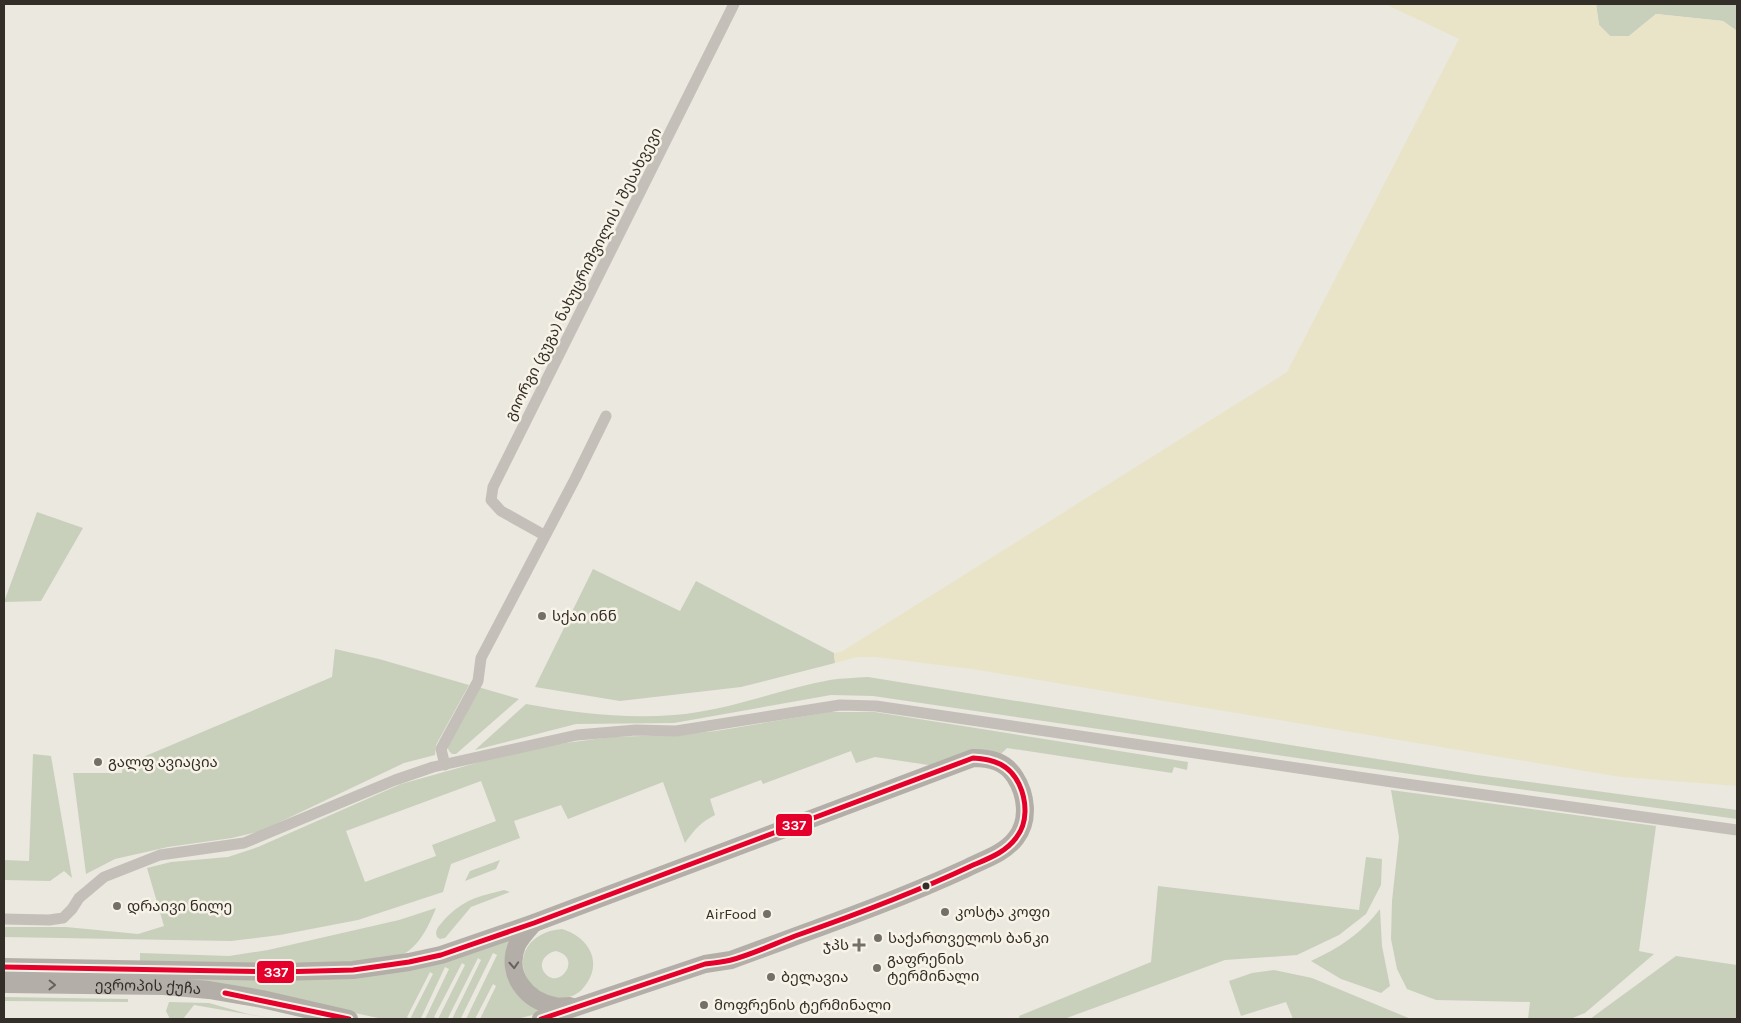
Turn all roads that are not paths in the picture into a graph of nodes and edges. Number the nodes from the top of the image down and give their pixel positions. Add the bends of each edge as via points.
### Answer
1 (734, 4) edge
2 (606, 416) dead end
3 (544, 535) junction
4 (445, 765) junction
5 (1737, 830) edge
6 (4, 919) edge
7 (534, 923) junction
8 (4, 967) edge
9 (4, 984) edge
10 (580, 1006) junction
11 (349, 1019) edge
12 (540, 1019) edge

1 - 3 street, გიორგი (გუგა) ნახუცრიშვილის I შესახვევი via 493,487 491,500 495,506
2 - 3 street
3 - 4 street via 481,658 478,681 443,743 441,749
4 - 5 street via 577,735 636,730 676,731 840,705 876,706
4 - 6 street via 395,780 244,844 160,855 104,876 79,898 63,918
7 - 8 main road, ევროპის ქუჩა via 441,955 353,970 280,972
7 -> 10 main road via 517,945 514,957 514,972 520,985 540,1001 556,1006
7 - 10 main road, ევროპის ქუჩა via 973,758 989,758 1004,765 1021,786 1025,801 1020,832 1011,844 990,857 935,882 731,960 705,964
9 -> 11 main road, ევროპის ქუჩა via 164,986 209,990
10 - 12 main road, ევროპის ქუჩა

